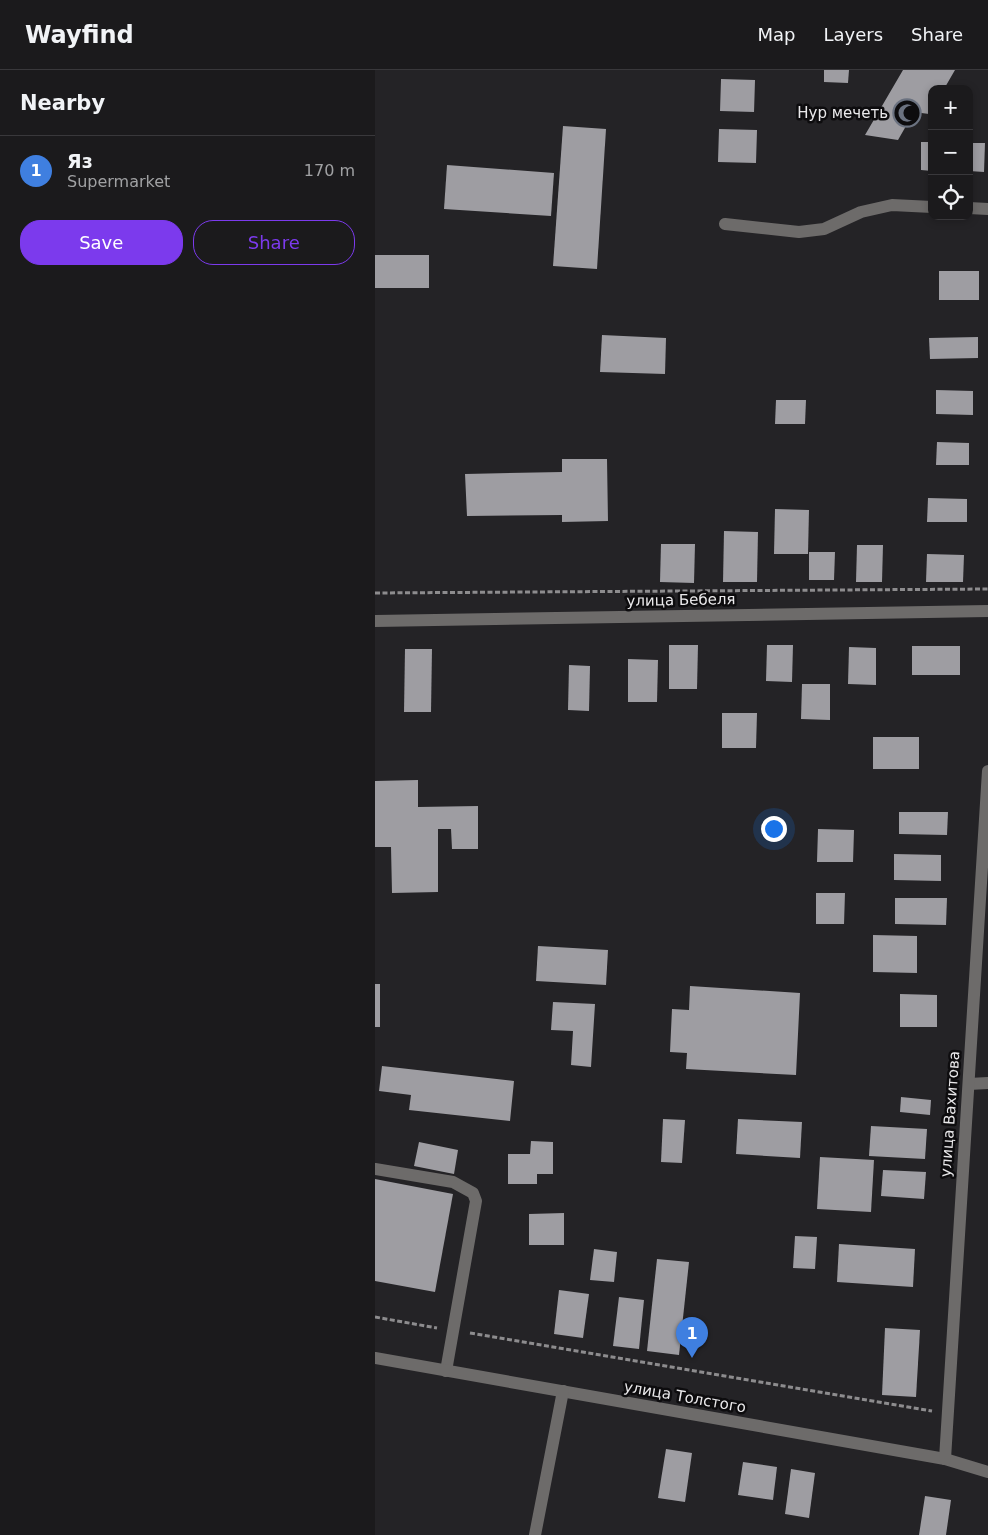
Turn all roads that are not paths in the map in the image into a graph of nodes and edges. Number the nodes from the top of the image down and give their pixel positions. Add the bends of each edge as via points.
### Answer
1 (928, 207) edge
2 (973, 208) edge
3 (988, 209) edge
4 (725, 224) dead end
5 (988, 612) edge
6 (375, 621) edge
7 (988, 771) edge
8 (988, 1083) edge
9 (969, 1084) junction
10 (375, 1169) edge
11 (375, 1358) edge
12 (446, 1371) junction
13 (563, 1392) junction
14 (945, 1460) junction
15 (988, 1472) edge
16 (535, 1535) edge

1 - 4 street via 892,205 861,212 824,229 799,232
2 - 3 street
5 - 6 street, улица Бебеля
7 - 9 street, улица Вахитова
8 - 9 street
9 - 14 street, улица Вахитова
10 - 12 street via 453,1182 473,1193 476,1201
11 - 12 street, улица Толстого
12 - 13 street, улица Толстого
13 - 14 street, улица Толстого
13 - 16 street
14 - 15 street, улица Толстого

